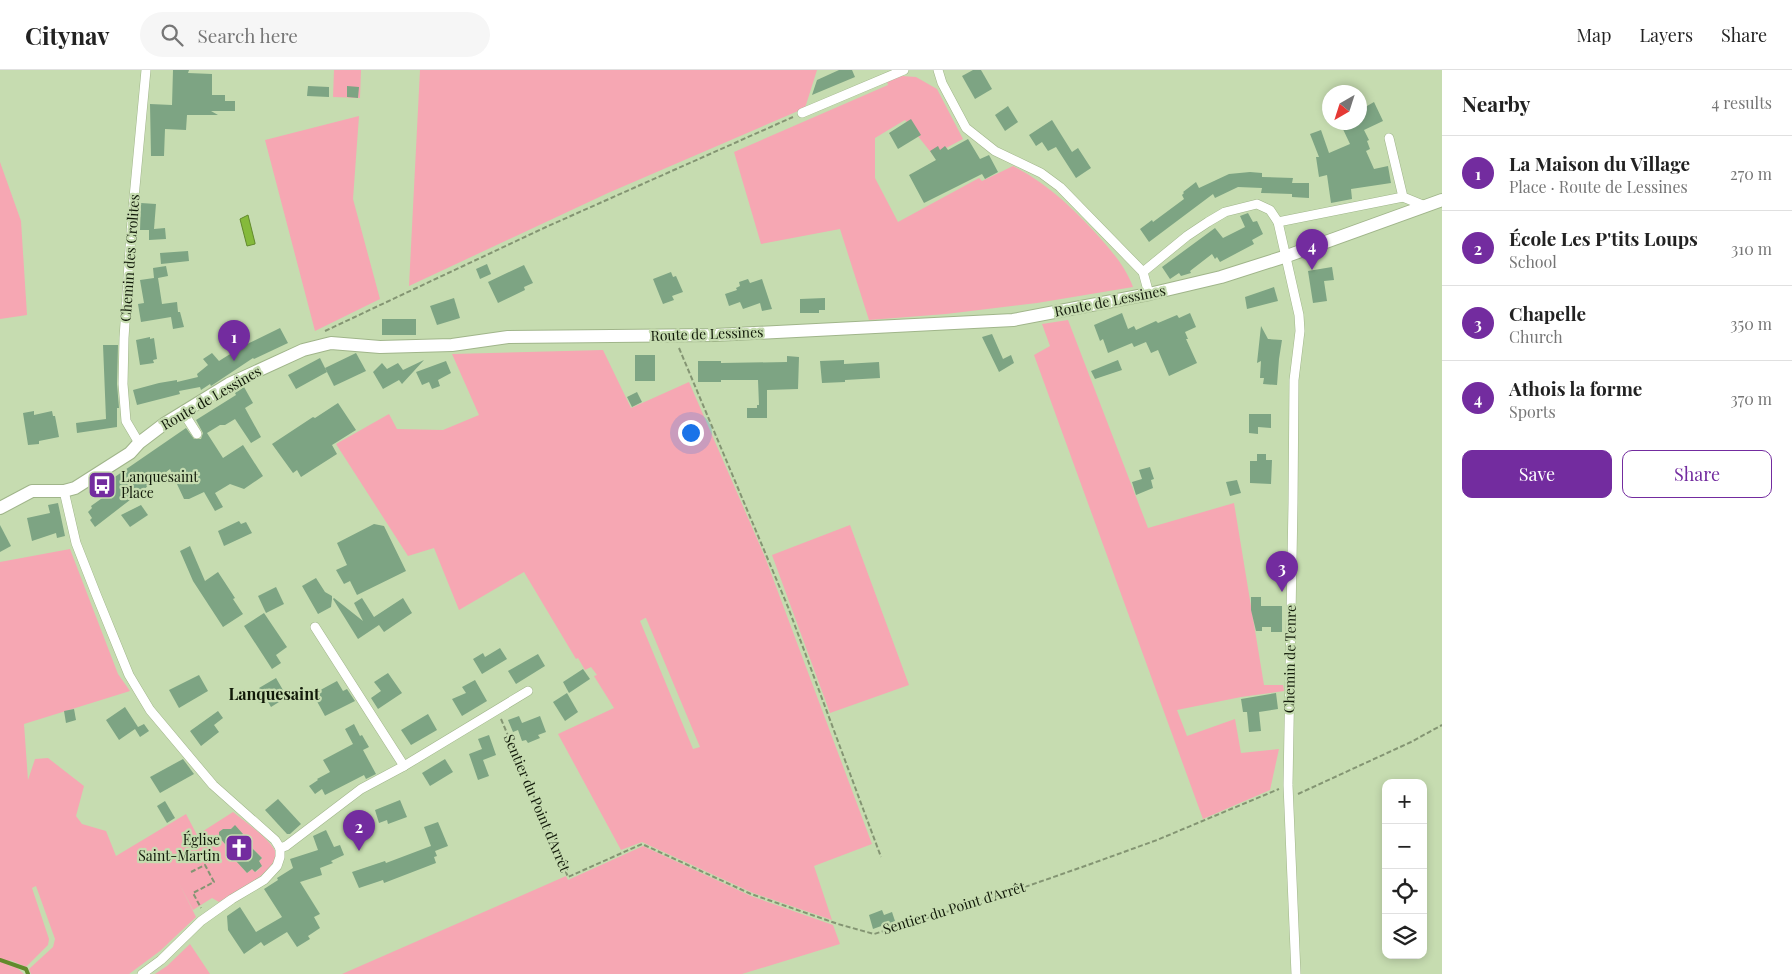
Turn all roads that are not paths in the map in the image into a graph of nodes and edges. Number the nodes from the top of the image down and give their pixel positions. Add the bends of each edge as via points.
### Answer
1 (146, 70) edge
2 (904, 70) edge
3 (938, 70) edge
4 (802, 113) road end
5 (1389, 138) dead end
6 (1403, 197) junction
7 (1442, 200) edge
8 (1425, 206) junction
9 (1278, 222) junction
10 (1287, 256) junction
11 (1144, 272) junction
12 (1149, 294) junction
13 (183, 412) junction
14 (197, 434) dead end
15 (139, 443) junction
16 (64, 491) junction
17 (0, 508) edge
18 (316, 627) dead end
19 (528, 691) dead end
20 (404, 766) junction
21 (280, 848) junction
22 (142, 974) edge
23 (1296, 974) edge

1 - 15 street, Chemin des Crolites via 132,219 123,384 126,421
2 - 4 street
3 - 11 street via 966,128 994,152 1041,173 1060,187
5 - 6 street
6 - 8 street
6 - 9 street
7 - 8 main road, Route de Lessines
8 - 10 main road, Route de Lessines
9 - 10 street, Chemin de Tenre
9 - 11 street via 1270,210 1256,204 1225,212 1187,236
10 - 12 main road, Route de Lessines via 1221,278
10 - 23 street, Chemin de Tenre via 1300,332 1294,380 1288,785
11 - 12 street
12 - 13 main road, Route de Lessines via 1013,320 674,336 508,337 452,345 380,347 331,343 274,362
13 - 14 street
13 - 15 main road, Route de Lessines
15 - 16 main road, Route de Lessines via 130,453 75,488
16 - 17 main road, Route de Lessines via 32,491
16 - 21 street via 76,543 96,594 129,675 150,710 213,785
18 - 20 street
19 - 20 street
20 - 21 street via 361,789
21 - 22 street via 277,866 264,880 206,917

